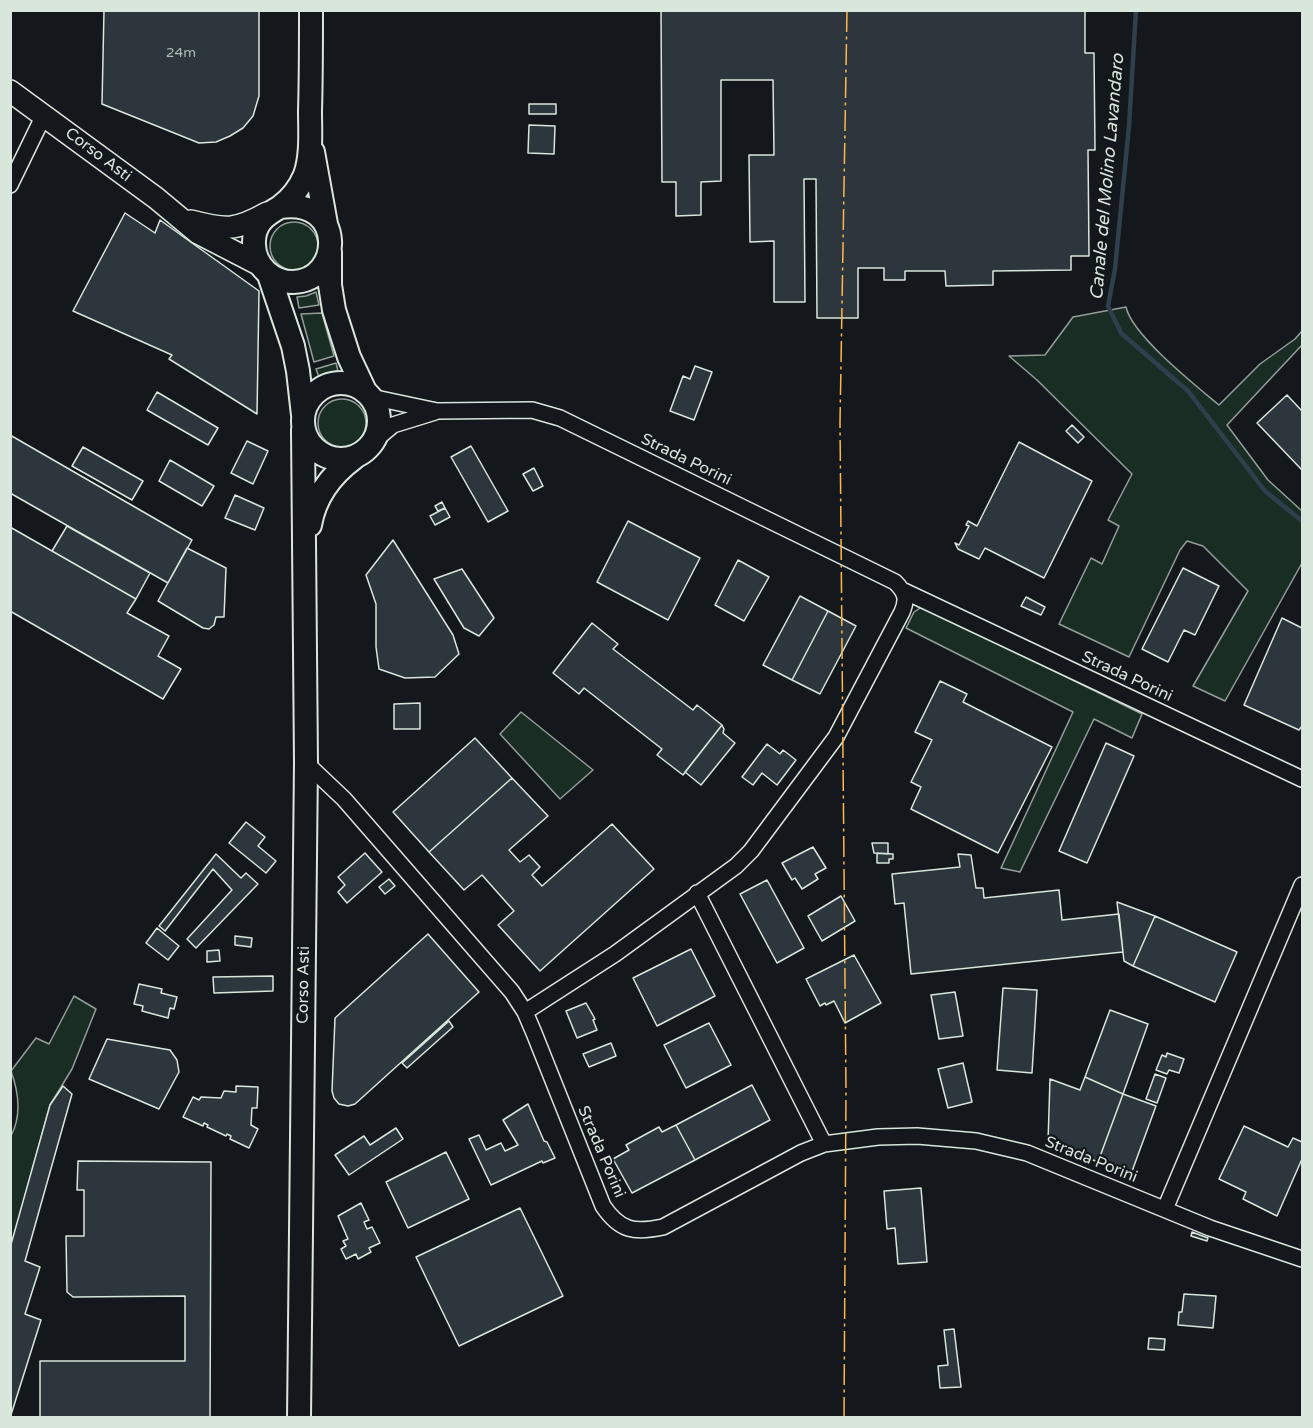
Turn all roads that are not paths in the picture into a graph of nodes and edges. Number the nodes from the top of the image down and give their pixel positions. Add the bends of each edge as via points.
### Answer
1 (311, 10) edge
2 (10, 91) edge
3 (44, 115) junction
4 (310, 142) junction
5 (10, 185) edge
6 (274, 210) junction
7 (183, 220) junction
8 (326, 224) junction
9 (330, 251) junction
10 (265, 270) junction
11 (368, 394) junction
12 (437, 411) junction
13 (303, 423) junction
14 (374, 441) junction
15 (354, 458) junction
16 (305, 553) junction
17 (904, 591) junction
18 (306, 763) junction
19 (1302, 779) edge
20 (1302, 885) edge
21 (697, 893) junction
22 (525, 1012) junction
23 (824, 1144) junction
24 (1165, 1209) junction
25 (1302, 1259) edge
26 (299, 1418) edge

1 - 4 main road, Corso Asti
2 - 3 street, Corso Asti
3 - 5 street
3 - 7 street, Corso Asti
4 - 6 main road, Corso Asti via 306,173 297,191
4 - 8 main road, Corso Asti
6 - 7 street, Corso Asti via 246,225 228,228
6 - 8 main road via 293,205 306,207
6 - 10 main road via 255,232 255,254
7 - 10 street, Corso Asti via 198,233
8 - 9 main road
9 - 10 main road via 317,273 306,279 281,280
9 - 11 main road via 334,310
10 - 13 main road, Corso Asti via 293,346
11 - 12 street, Strada Porini
11 - 13 main road via 355,385 332,383 312,395
11 - 14 main road via 380,418
12 - 14 street, Strada Porini via 393,425
12 - 17 street, Strada Porini via 532,410 560,418 895,582
13 - 15 main road via 308,442 317,452 328,458
13 - 16 main road, Corso Asti
14 - 15 main road
15 - 16 main road, Corso Asti via 336,471 318,498
16 - 18 main road, Corso Asti
17 - 19 street, Strada Porini
17 - 21 street via 906,602 902,612 836,737 751,851
18 - 22 street, Strada Porini via 344,799 512,992
18 - 26 main road, Corso Asti
20 - 24 street
21 - 22 street via 615,954
21 - 23 street
22 - 23 street, Strada Porini via 603,1206 612,1219 628,1229 663,1227
23 - 24 street, Strada Porini via 916,1136 976,1141 1027,1153
24 - 25 street, Strada Porini

